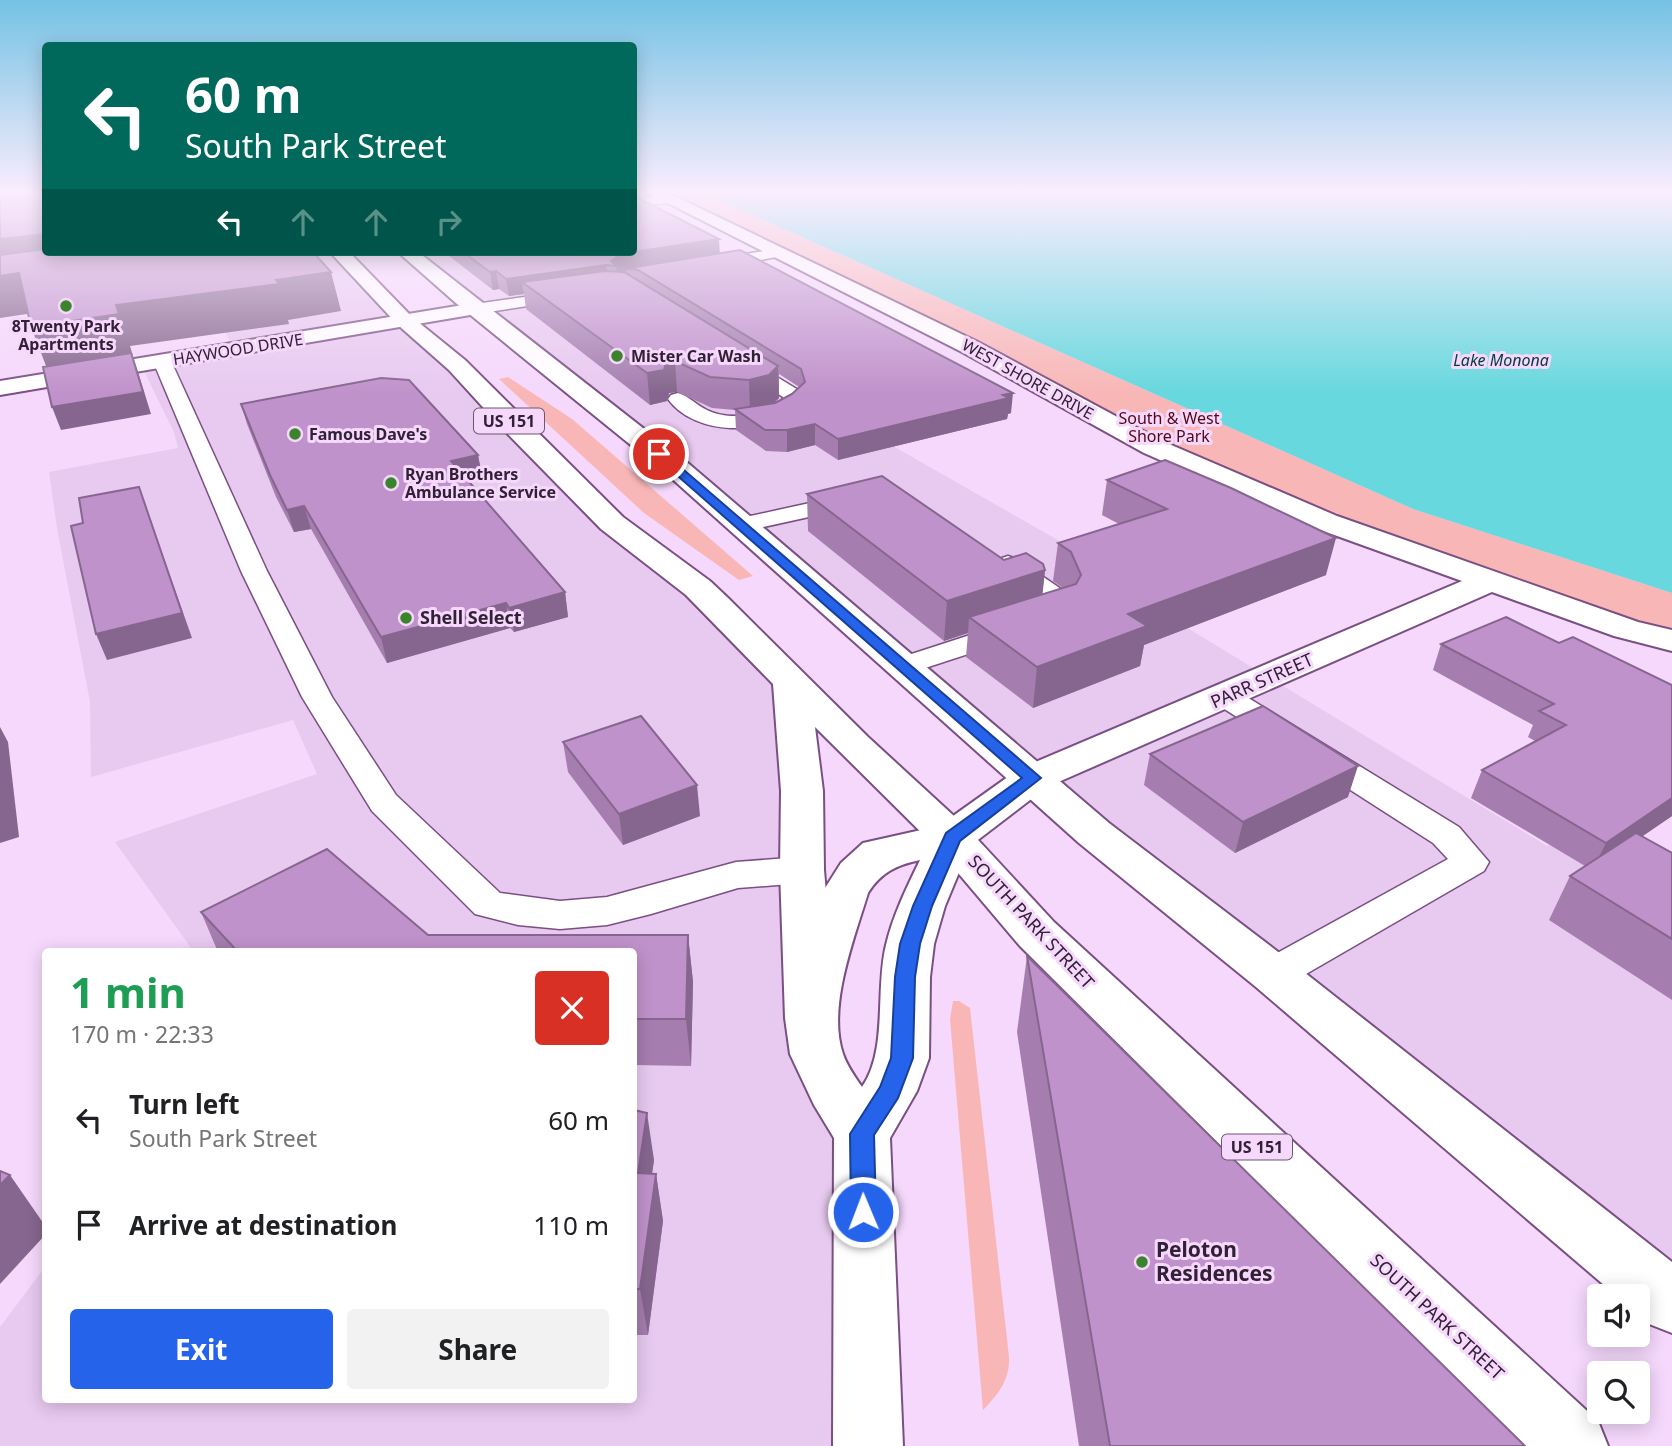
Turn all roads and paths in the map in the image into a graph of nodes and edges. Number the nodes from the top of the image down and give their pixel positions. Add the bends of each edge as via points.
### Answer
1 (345, 258) edge
2 (415, 258) edge
3 (745, 258) edge
4 (788, 258) edge
5 (702, 266) edge
6 (580, 294) edge
7 (543, 299) junction
8 (475, 309) junction
9 (558, 309) edge
10 (405, 321) junction
11 (731, 355) edge
12 (162, 361) junction
13 (0, 388) edge
14 (678, 399) edge
15 (872, 497) edge
16 (741, 525) junction
17 (991, 553) edge
18 (1490, 581) junction
19 (1672, 641) edge
20 (903, 666) junction
21 (791, 680) junction
22 (1226, 697) junction
23 (1033, 778) junction
24 (952, 838) junction
25 (802, 870) junction
26 (1273, 974) junction
27 (811, 1018) junction
28 (862, 1134) junction
29 (1672, 1302) edge
30 (868, 1446) edge
31 (1573, 1446) edge

1 - 10 main road, SOUTH PARK STREET / US 151
2 - 8 main road
3 - 5 lane
4 - 18 main road, WEST SHORE DRIVE via 970,347 1153,447 1326,522
6 - 7 lane
7 - 8 lane
7 - 9 lane
8 - 10 main road, HAYWOOD DRIVE
8 - 16 main road via 679,470
10 - 12 main road, HAYWOOD DRIVE
10 - 21 main road, SOUTH PARK STREET / US 151 via 457,365 612,523 698,588
11 - 14 lane via 793,395 792,405 761,418 724,420 701,415
12 - 13 main road, HAYWOOD DRIVE
12 - 25 lane via 237,534 317,697 384,803 488,904 559,915 607,911 736,875
15 - 16 lane
16 - 20 main road
17 - 20 lane via 1054,597 1059,615
18 - 19 main road, WEST SHORE DRIVE
18 - 22 main road, PARR STREET
20 - 23 main road
21 - 24 main road, SOUTH PARK STREET / US 151
21 - 25 main road via 801,782
22 - 23 main road, PARR STREET
22 - 26 lane via 1446,835 1471,862
23 - 24 main road, PARR STREET
23 - 26 main road via 1094,833
24 - 27 main road via 879,854 857,874 838,914
24 - 28 main road via 910,944 902,1058 890,1091
24 - 31 main road, SOUTH PARK STREET / US 151 via 1047,943
25 - 27 main road
26 - 29 main road
27 - 28 main road via 816,1054
28 - 30 main road

